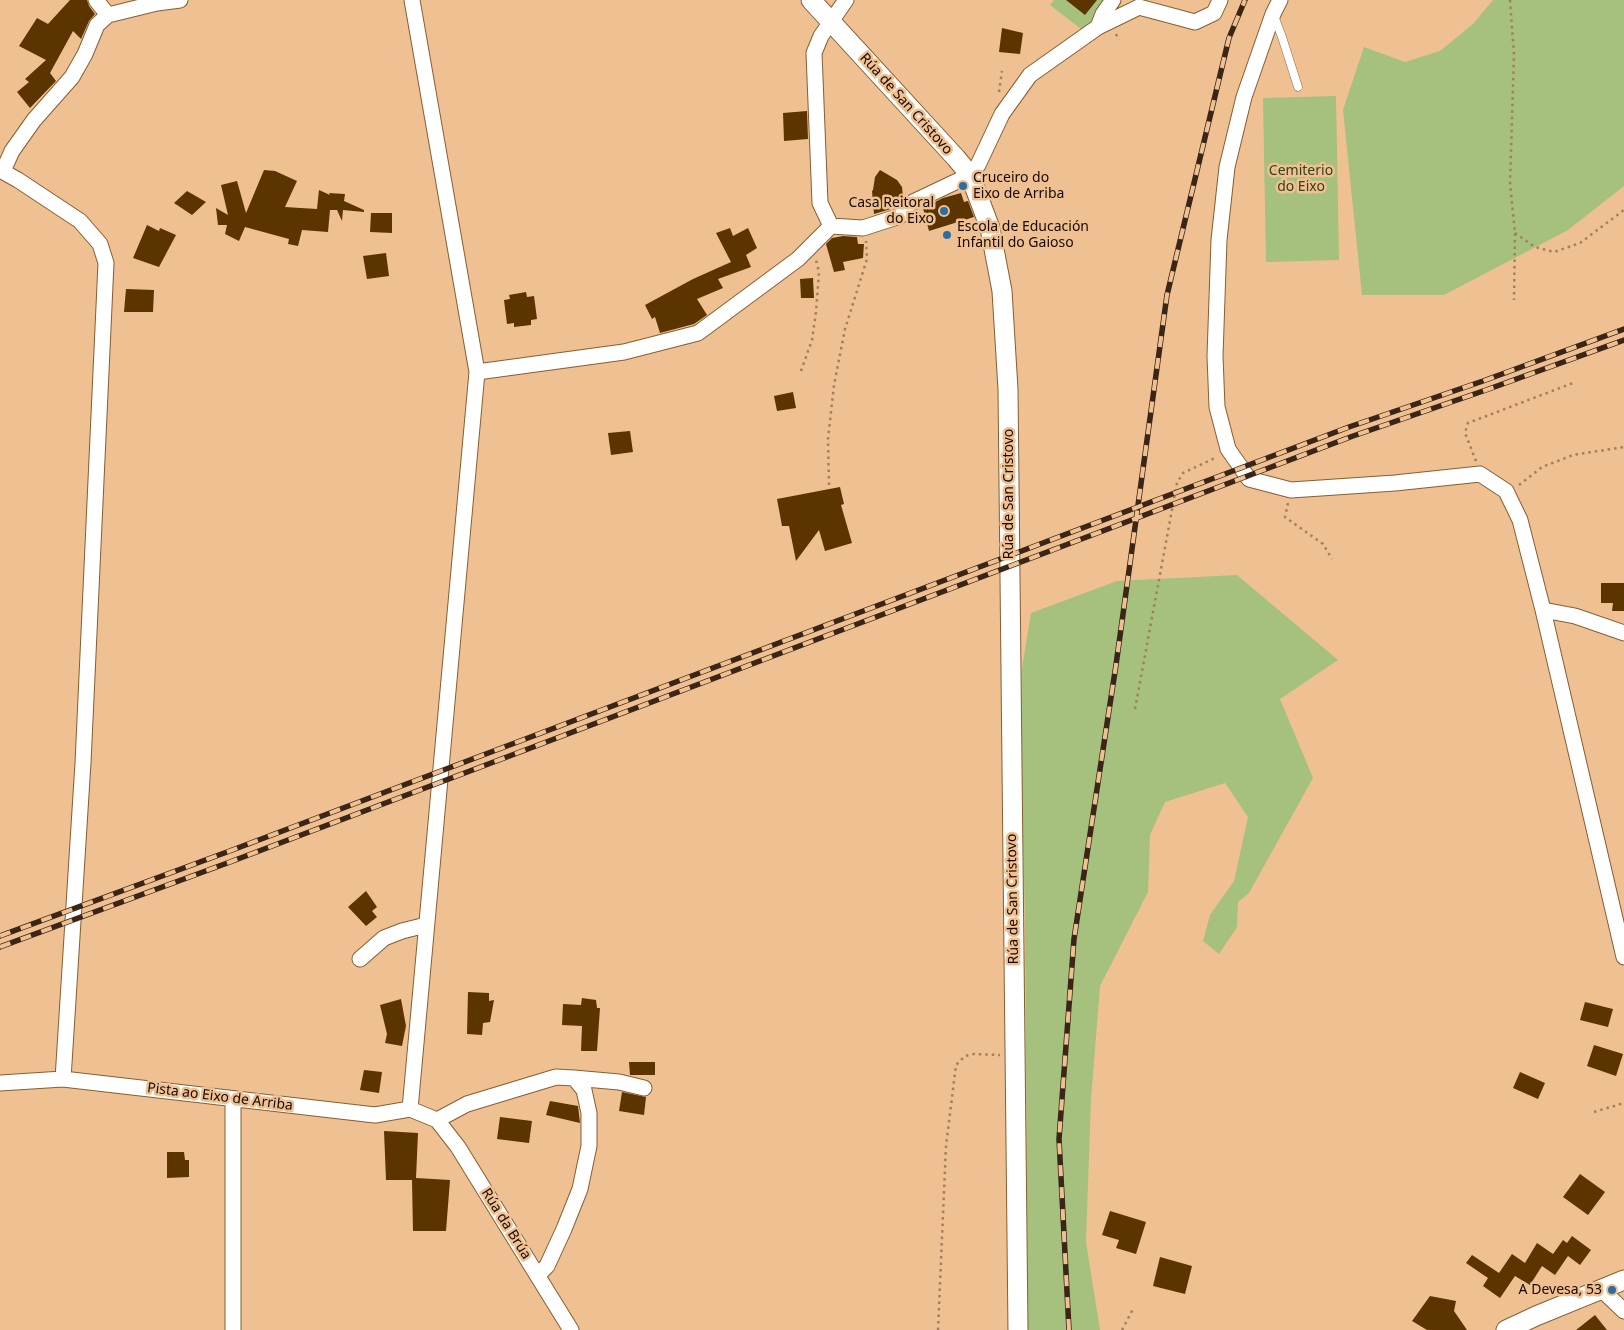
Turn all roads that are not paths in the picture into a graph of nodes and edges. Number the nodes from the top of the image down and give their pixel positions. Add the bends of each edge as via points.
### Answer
1 (96, 0) edge
2 (180, 0) edge
3 (412, 0) edge
4 (811, 0) edge
5 (846, 0) edge
6 (1113, 0) edge
7 (1220, 0) edge
8 (1280, 0) edge
9 (1273, 14) junction
10 (108, 15) junction
11 (831, 23) junction
12 (1098, 27) junction
13 (1298, 87) dead end
14 (1, 170) edge
15 (970, 175) junction
16 (831, 226) junction
17 (477, 372) junction
18 (1543, 610) junction
19 (1624, 633) edge
20 (426, 925) junction
21 (1624, 957) edge
22 (360, 959) dead end
23 (574, 1078) junction
24 (63, 1079) junction
25 (0, 1083) edge
26 (644, 1088) dead end
27 (233, 1099) junction
28 (410, 1109) junction
29 (438, 1120) junction
30 (538, 1275) junction
31 (1624, 1280) edge
32 (1601, 1289) junction
33 (1624, 1311) edge
34 (233, 1330) edge
35 (571, 1330) edge
36 (1018, 1330) edge
37 (1506, 1330) edge

1 - 10 street
2 - 10 street
3 - 17 street
4 - 11 street, Rúa de San Cristovo
5 - 11 street
6 - 12 street
7 - 12 street via 1214,13 1195,22 1139,7
8 - 9 street
9 - 13 lane
9 - 18 street via 1244,97 1227,167 1219,240 1215,364 1217,407 1228,449 1250,479 1291,490 1480,474 1506,491 1520,520
10 - 14 street via 97,25 72,77 34,120
11 - 15 street, Rúa de San Cristovo
11 - 16 street via 814,53 820,203
12 - 15 street via 1030,75 1002,114
14 - 24 street via 80,221 100,244 106,263 83,763
15 - 16 street via 909,204 900,216 863,228
15 - 36 street, Rúa de San Cristovo via 990,228 1002,291 1008,389
16 - 17 street via 798,259 698,333 624,352
17 - 20 street
18 - 19 street via 1574,616
18 - 21 street
20 - 22 street via 384,938
20 - 28 street
23 - 26 street
23 - 29 street via 556,1077 466,1104
23 - 30 street via 584,1090 589,1113 589,1146 574,1205 547,1266
24 - 25 street, Pista ao Eixo de Arriba
24 - 27 street, Pista ao Eixo de Arriba
27 - 28 street, Pista ao Eixo de Arriba via 375,1115
27 - 34 street
28 - 29 street
29 - 30 street, Rúa da Brúa
30 - 35 street, Rúa da Brúa
31 - 32 street
32 - 33 street
32 - 37 street

